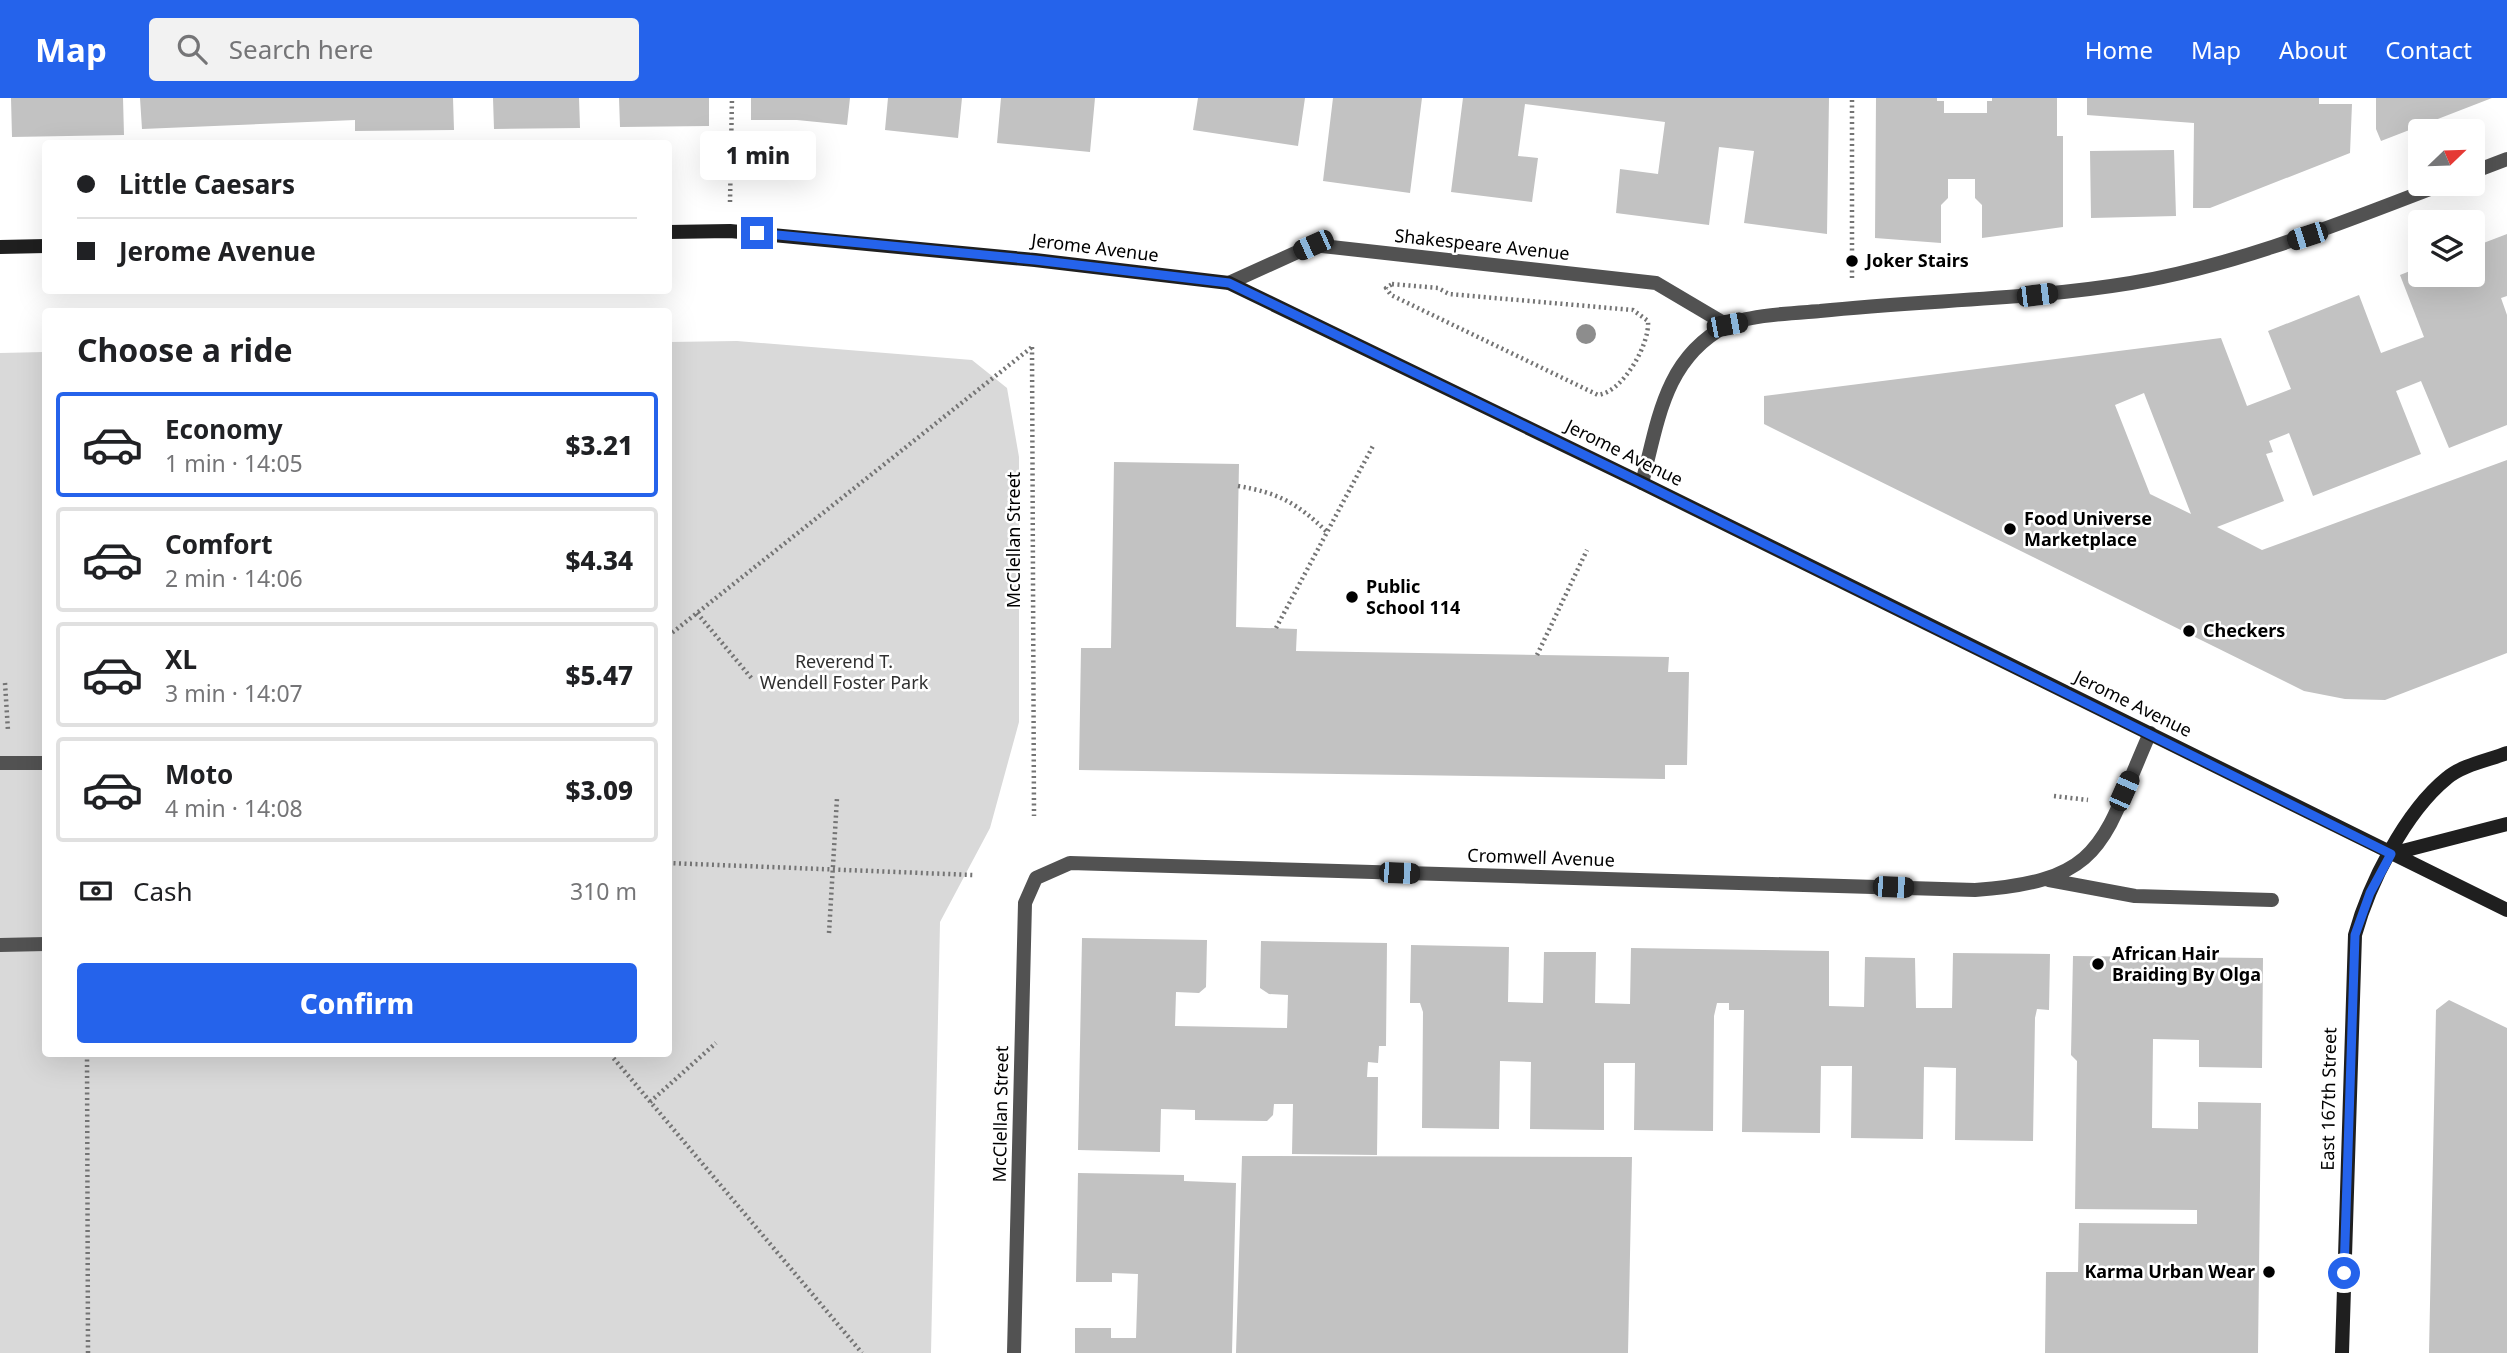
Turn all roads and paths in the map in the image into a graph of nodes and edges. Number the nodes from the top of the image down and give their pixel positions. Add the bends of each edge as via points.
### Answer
1 (732, 98) edge
2 (1852, 98) edge
3 (2507, 159) edge
4 (2485, 167) edge
5 (2412, 196) edge
6 (730, 231) junction
7 (672, 232) edge
8 (42, 246) edge
9 (0, 247) edge
10 (1229, 283) junction
11 (1853, 307) junction
12 (1633, 310) joint
13 (1727, 325) junction
14 (1374, 444) dead end
15 (1642, 483) junction
16 (1238, 486) dead end
17 (1327, 532) junction
18 (1587, 550) dead end
19 (698, 613) junction
20 (1276, 628) dead end
21 (672, 633) edge
22 (1537, 655) dead end
23 (753, 680) dead end
24 (5, 683) dead end
25 (2150, 733) junction
26 (2507, 753) edge
27 (5, 763) edge
28 (42, 763) edge
29 (2054, 796) dead end
30 (837, 798) dead end
31 (2091, 800) dead end
32 (1034, 816) dead end
33 (2507, 824) edge
34 (2391, 854) junction
35 (672, 863) edge
36 (833, 870) junction
37 (973, 875) dead end
38 (1036, 878) joint
39 (2047, 880) junction
40 (2272, 900) dead end
41 (2507, 910) edge
42 (829, 933) dead end
43 (42, 944) edge
44 (0, 945) edge
45 (716, 1044) dead end
46 (87, 1057) edge
47 (612, 1057) edge
48 (650, 1102) junction
49 (88, 1353) edge
50 (862, 1353) edge
51 (1014, 1353) edge
52 (2342, 1353) edge

1 - 6 path
2 - 11 path
3 - 4 street
5 - 11 street via 2222,263 2131,283 2037,295
6 - 7 main road, Jerome Avenue
6 - 10 main road, Jerome Avenue
8 - 9 main road
10 - 13 street, Shakespeare Avenue via 1313,245 1656,283
10 - 15 main road, Jerome Avenue
11 - 13 street
12 - 12 path via 1449,293 1438,288 1392,284 1386,288 1391,295 1598,395 1622,383 1648,334 1648,321
13 - 15 street via 1689,354 1666,388
14 - 17 path
15 - 25 main road, Jerome Avenue
16 - 17 path via 1274,492 1304,509
17 - 20 path
18 - 22 path
19 - 21 path
19 - 23 path
19 - 32 path, McClellan Street via 1032,347
24 - 27 path
25 - 34 main road, Jerome Avenue
25 - 39 street, Cromwell Avenue via 2102,841 2076,866
26 - 34 main road, East 167th Street via 2448,777 2417,811
27 - 28 street
29 - 31 path
30 - 36 path
33 - 34 main road
34 - 41 main road, Jerome Avenue
34 - 52 main road, East 167th Street via 2355,935
35 - 36 path
36 - 37 path
36 - 42 path
38 - 39 street, Cromwell Avenue via 1070,863 1975,890
38 - 51 street, McClellan Street via 1025,903
39 - 40 street, Cromwell Avenue via 2135,896
43 - 44 street
45 - 48 path
46 - 49 path
47 - 48 path
48 - 50 path

